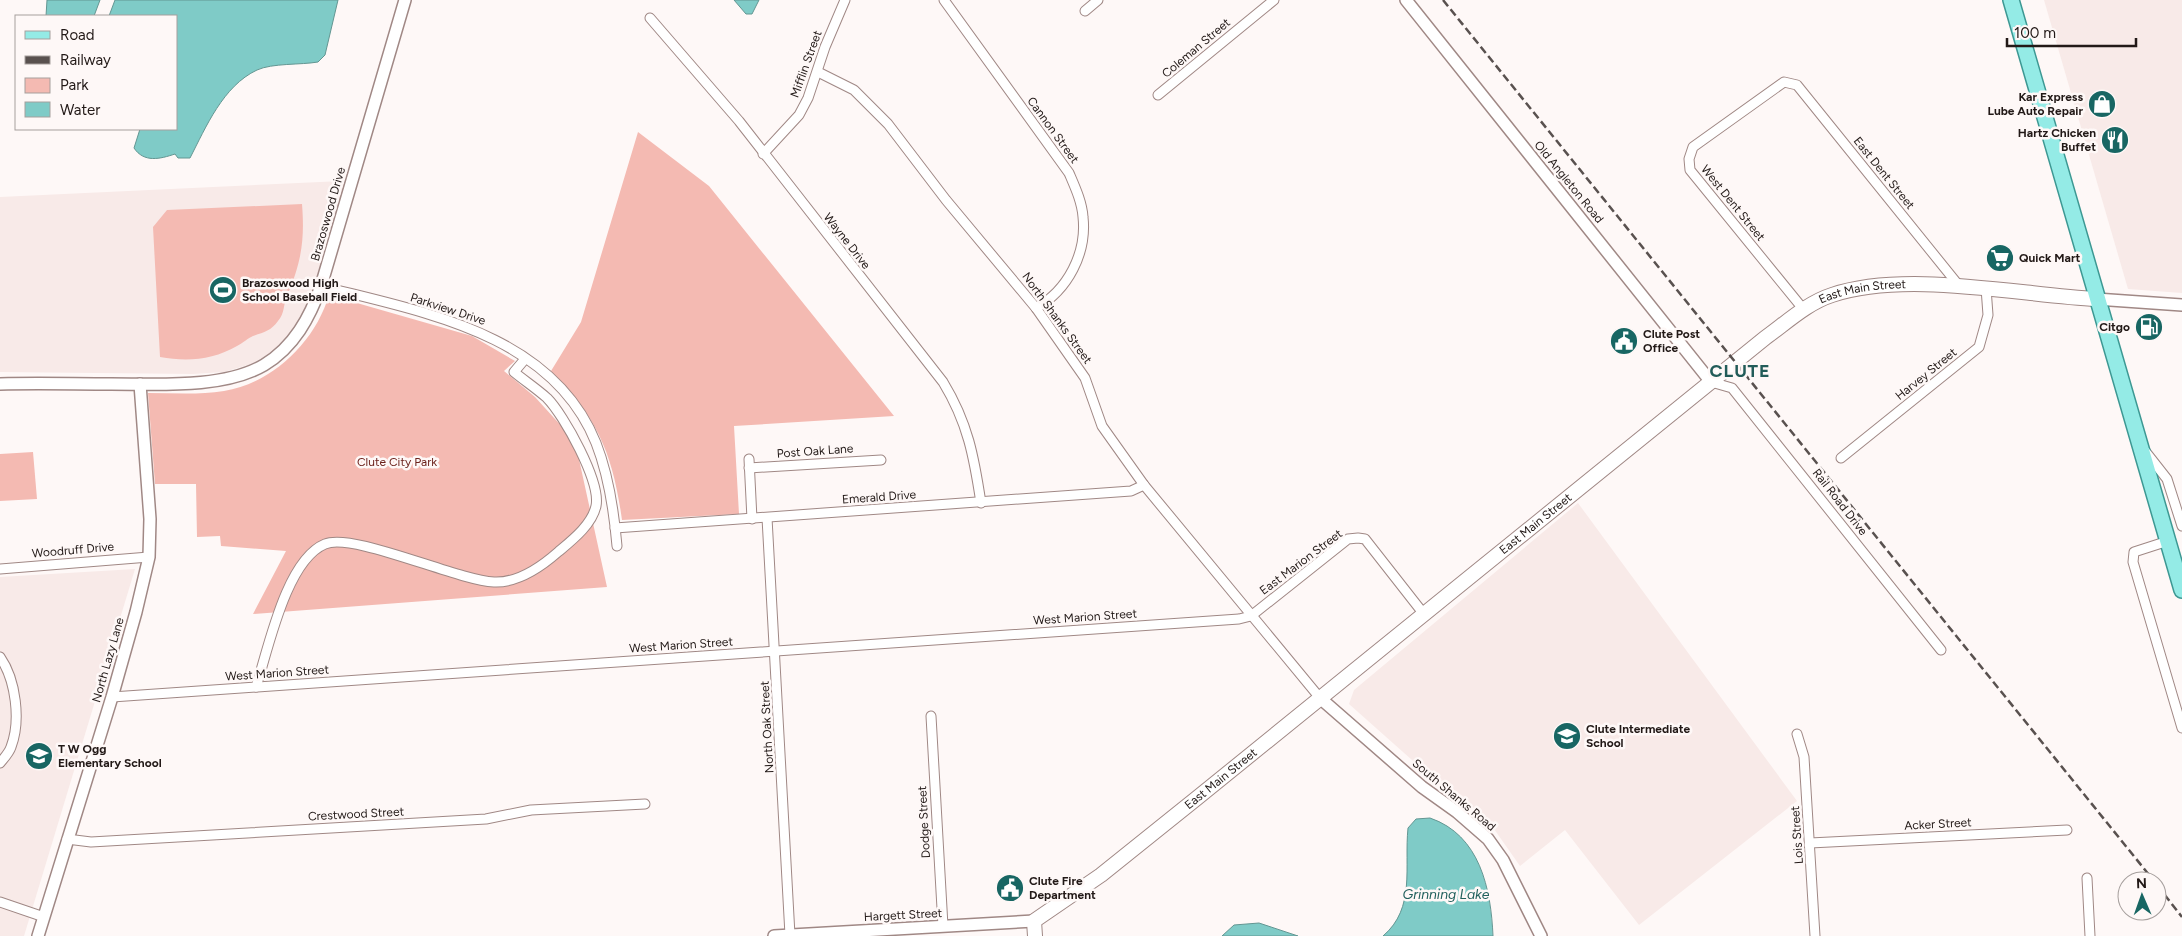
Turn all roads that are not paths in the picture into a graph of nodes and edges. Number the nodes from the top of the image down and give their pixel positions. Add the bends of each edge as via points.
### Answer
1 (405, 0) edge
2 (845, 0) edge
3 (944, 0) edge
4 (1098, 0) edge
5 (1274, 0) edge
6 (1406, 0) edge
7 (2012, 0) edge
8 (1085, 11) dead end
9 (650, 18) dead end
10 (818, 72) junction
11 (1784, 82) joint
12 (1158, 95) dead end
13 (763, 154) junction
14 (321, 286) junction
15 (1960, 287) junction
16 (1986, 288) junction
17 (2096, 299) junction
18 (2182, 305) edge
19 (1036, 308) junction
20 (1804, 310) junction
21 (525, 358) junction
22 (1712, 382) junction
23 (0, 384) edge
24 (140, 384) junction
25 (2141, 446) junction
26 (1841, 458) dead end
27 (882, 460) dead end
28 (1144, 485) junction
29 (981, 503) junction
30 (767, 518) junction
31 (752, 519) junction
32 (2182, 526) edge
33 (615, 528) junction
34 (2168, 541) junction
35 (617, 546) dead end
36 (149, 557) junction
37 (0, 569) edge
38 (2182, 590) edge
39 (1423, 613) junction
40 (1251, 616) junction
41 (1941, 650) dead end
42 (776, 651) junction
43 (0, 657) edge
44 (256, 687) junction
45 (112, 698) junction
46 (1320, 698) junction
47 (931, 716) dead end
48 (2182, 728) edge
49 (1797, 734) dead end
50 (0, 763) edge
51 (646, 804) dead end
52 (2067, 830) dead end
53 (67, 839) junction
54 (1810, 843) junction
55 (2087, 878) dead end
56 (0, 902) edge
57 (44, 917) junction
58 (1034, 921) junction
59 (943, 926) junction
60 (855, 934) edge
61 (790, 935) edge
62 (38, 936) edge
63 (774, 936) edge
64 (1035, 936) edge
65 (1541, 936) edge
66 (1815, 936) edge
67 (2090, 936) edge

1 - 14 street, Brazoswood Drive
2 - 10 street, Mifflin Street via 828,38
3 - 19 street, Cannon Street via 1069,173 1079,198 1084,236 1080,254 1061,287
4 - 8 street
5 - 12 street, Coleman Street
6 - 22 street, Old Angleton Road
7 - 17 main road
9 - 13 street, Wayne Drive via 739,121
10 - 13 street, Mifflin Street via 798,116
10 - 19 street, North Shanks Street via 854,90 888,124
11 - 15 street, East Dent Street via 1797,85
11 - 20 street, West Dent Street via 1693,147 1689,159 1690,170
13 - 29 street, Wayne Drive via 943,382 974,452
14 - 21 street, Parkview Drive via 470,327
14 - 24 street, Brazoswood Drive via 297,336 264,365 222,380
15 - 16 main road, East Main Street
15 - 20 main road, East Main Street via 1889,285 1857,289 1832,295
16 - 17 main road, East Main Street
16 - 26 street, Harvey Street via 1988,315 1979,347
17 - 18 street
17 - 25 main road
19 - 28 street, North Shanks Street via 1085,378 1102,426
20 - 22 main road, East Main Street
21 - 33 street, Parkview Drive via 566,394 588,425 608,478
21 - 44 street via 514,372 547,399 564,420 582,452 596,496 596,508 578,535 529,572 499,582 474,578 364,546 327,543 314,552 290,583
22 - 39 main road, East Main Street
22 - 41 street, Rail Road Drive via 1732,388
23 - 24 street, Brazoswood Drive
24 - 36 street, North Lazy Lane via 150,519
25 - 32 street via 2167,479
25 - 34 main road
27 - 31 street, Post Oak Lane via 749,464
28 - 29 street, Emerald Drive via 1131,491
28 - 40 street, North Shanks Street
29 - 30 street, Emerald Drive
30 - 31 street, Emerald Drive
30 - 42 street, North Oak Street
31 - 33 street, Emerald Drive
33 - 35 street, Parkview Drive
34 - 38 main road
34 - 48 street via 2134,552 2133,562
36 - 37 street, Woodruff Drive
36 - 45 street, North Lazy Lane
39 - 40 street, East Marion Street via 1365,539 1358,538 1348,539
39 - 46 main road, East Main Street
40 - 42 street, West Marion Street
40 - 46 street, North Shanks Street
42 - 44 street, West Marion Street
42 - 61 street, North Oak Street
43 - 50 street via 6,665 14,697 15,727 11,748
44 - 45 street, West Marion Street
45 - 53 street, North Lazy Lane
46 - 58 main road, East Main Street via 1101,874
46 - 65 street, South Shanks Road via 1422,787 1458,812 1488,839 1503,860
47 - 59 street, Dodge Street
49 - 54 street, Lois Street via 1804,757
51 - 53 street, Crestwood Street via 531,810 476,819 91,842
52 - 54 street, Acker Street
53 - 57 street, North Lazy Lane
54 - 66 street, Lois Street
55 - 67 street
56 - 57 street
57 - 62 street, North Lazy Lane
58 - 59 street, Hargett Street
58 - 64 main road
59 - 60 street, Hargett Street
60 - 61 street, Hargett Street
61 - 63 street, Hargett Street

